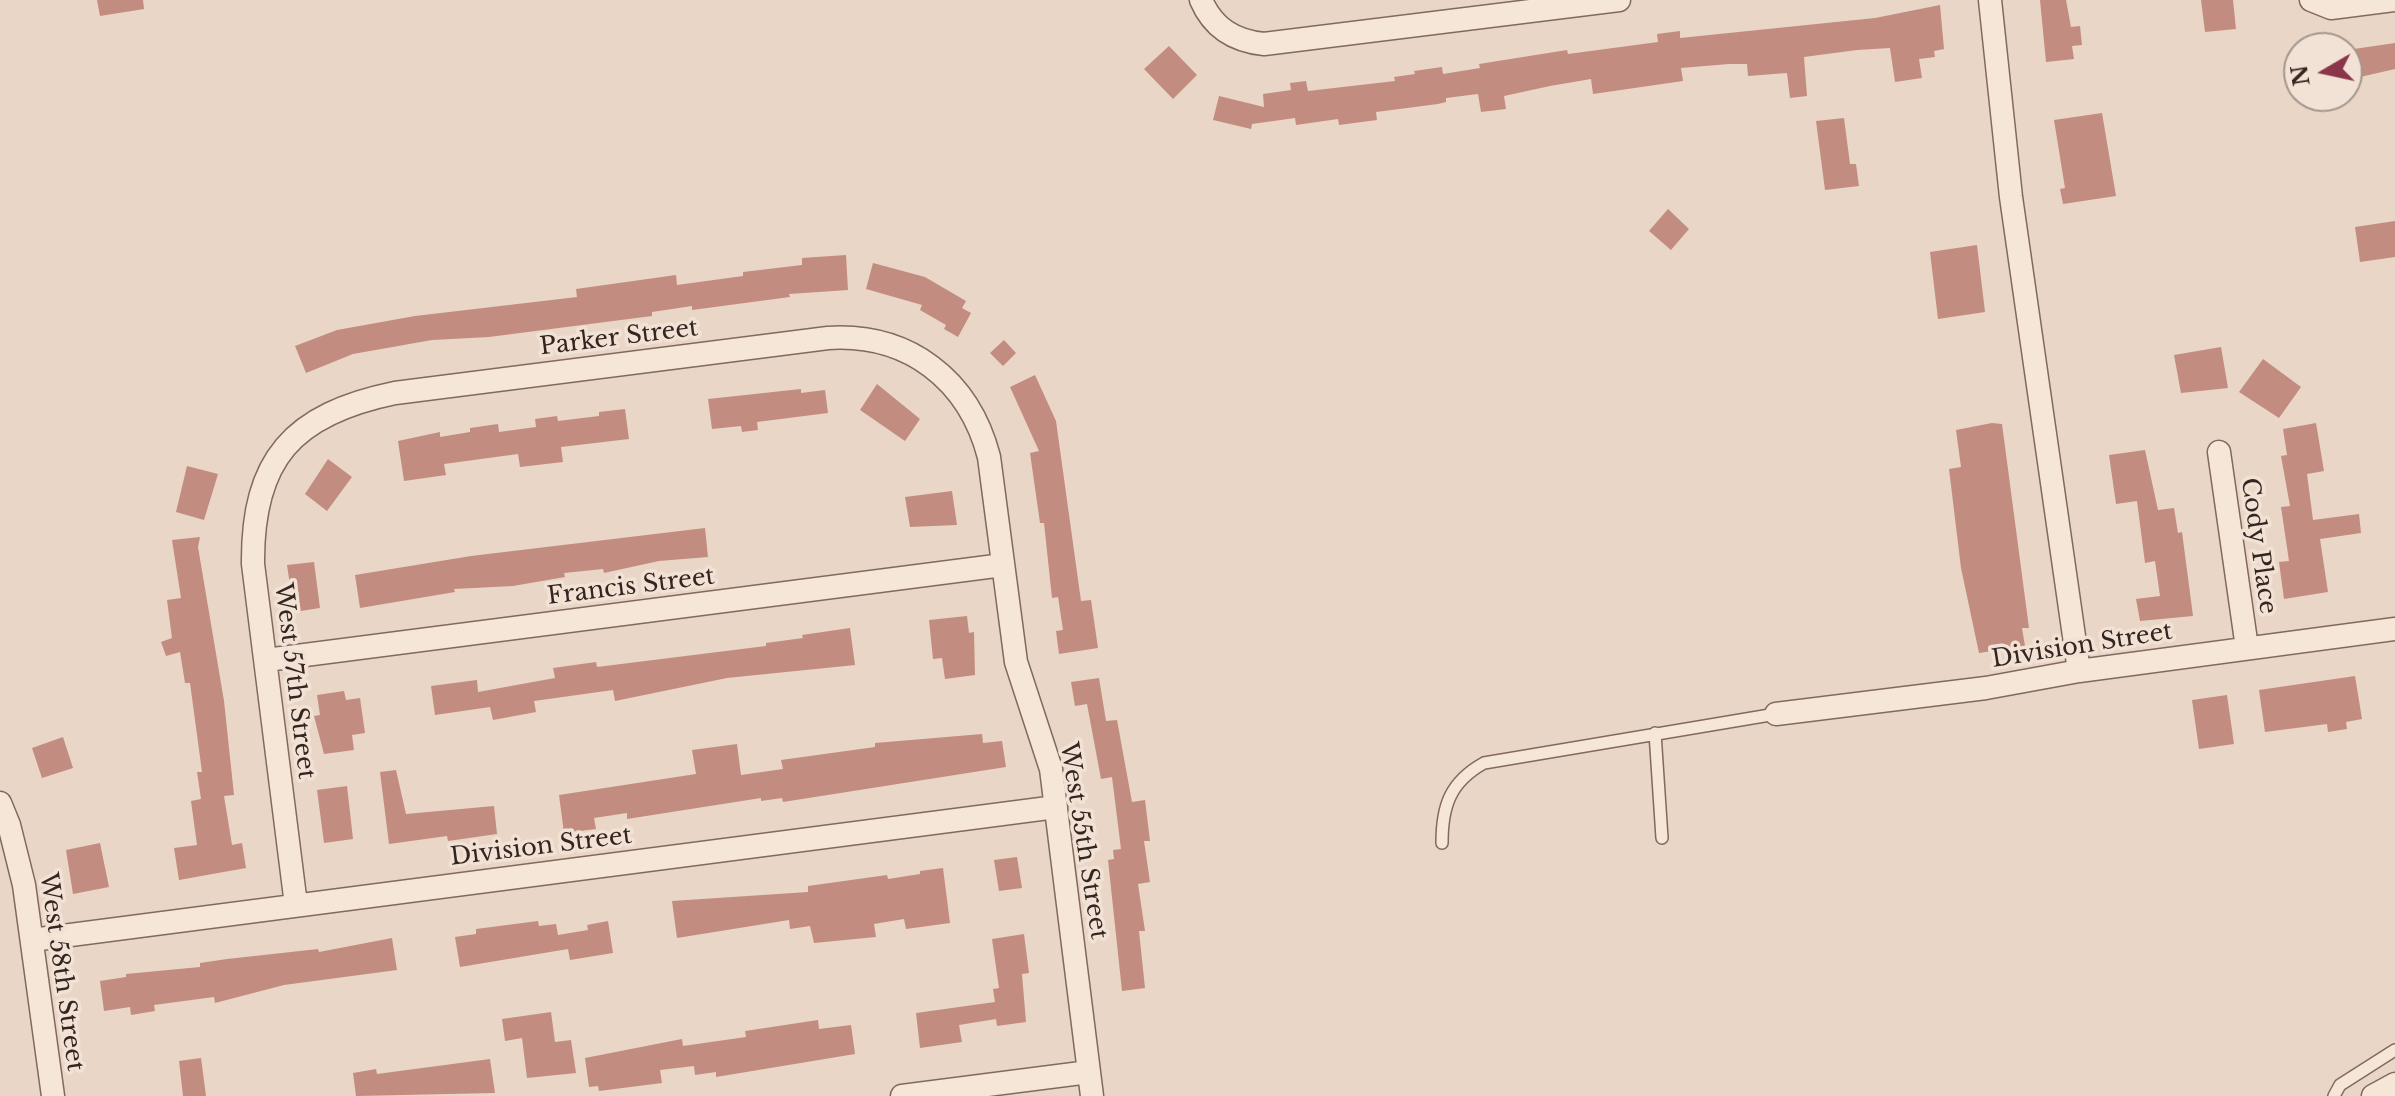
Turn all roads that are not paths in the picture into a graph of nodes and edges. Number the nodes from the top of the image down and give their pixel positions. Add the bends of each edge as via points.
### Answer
1 (1201, 0) edge
2 (1619, 0) edge
3 (1990, 0) edge
4 (2311, 0) edge
5 (2395, 0) edge
6 (972, 410) joint
7 (2219, 452) dead end
8 (272, 467) joint
9 (1003, 565) junction
10 (2395, 629) edge
11 (2247, 648) junction
12 (266, 660) junction
13 (2079, 671) junction
14 (1776, 714) joint
15 (1655, 733) junction
16 (0, 803) edge
17 (1056, 807) junction
18 (1662, 838) dead end
19 (1442, 843) dead end
20 (296, 905) junction
21 (32, 940) junction
22 (2395, 1050) edge
23 (1089, 1072) junction
24 (2395, 1084) edge
25 (53, 1096) edge
26 (902, 1096) edge
27 (1092, 1096) edge
28 (2334, 1096) edge
29 (2373, 1096) edge

1 - 2 street via 1221,29 1264,44
3 - 13 street via 2011,197
4 - 5 street via 2331,8
6 - 8 street, Parker Street via 938,370 917,356 878,340 828,338 352,402 310,424
6 - 9 street, West 55th Street via 989,457
7 - 11 street, Cody Place
8 - 12 street, West 57th Street via 258,498 253,528
9 - 12 street, Francis Street
9 - 17 street, West 55th Street via 1021,686 1046,748
10 - 11 street, Division Street
11 - 13 street, Division Street
12 - 20 street, West 57th Street
13 - 14 street, Division Street
14 - 15 lane
15 - 18 lane
15 - 19 lane via 1484,763 1453,787 1446,800
16 - 21 street, West 58th Street via 17,855
17 - 20 street, Division Street
17 - 23 street, West 55th Street
20 - 21 street, Division Street
21 - 25 street, West 58th Street
22 - 28 lane via 2340,1085
23 - 26 street
23 - 27 street, West 55th Street
24 - 29 street

